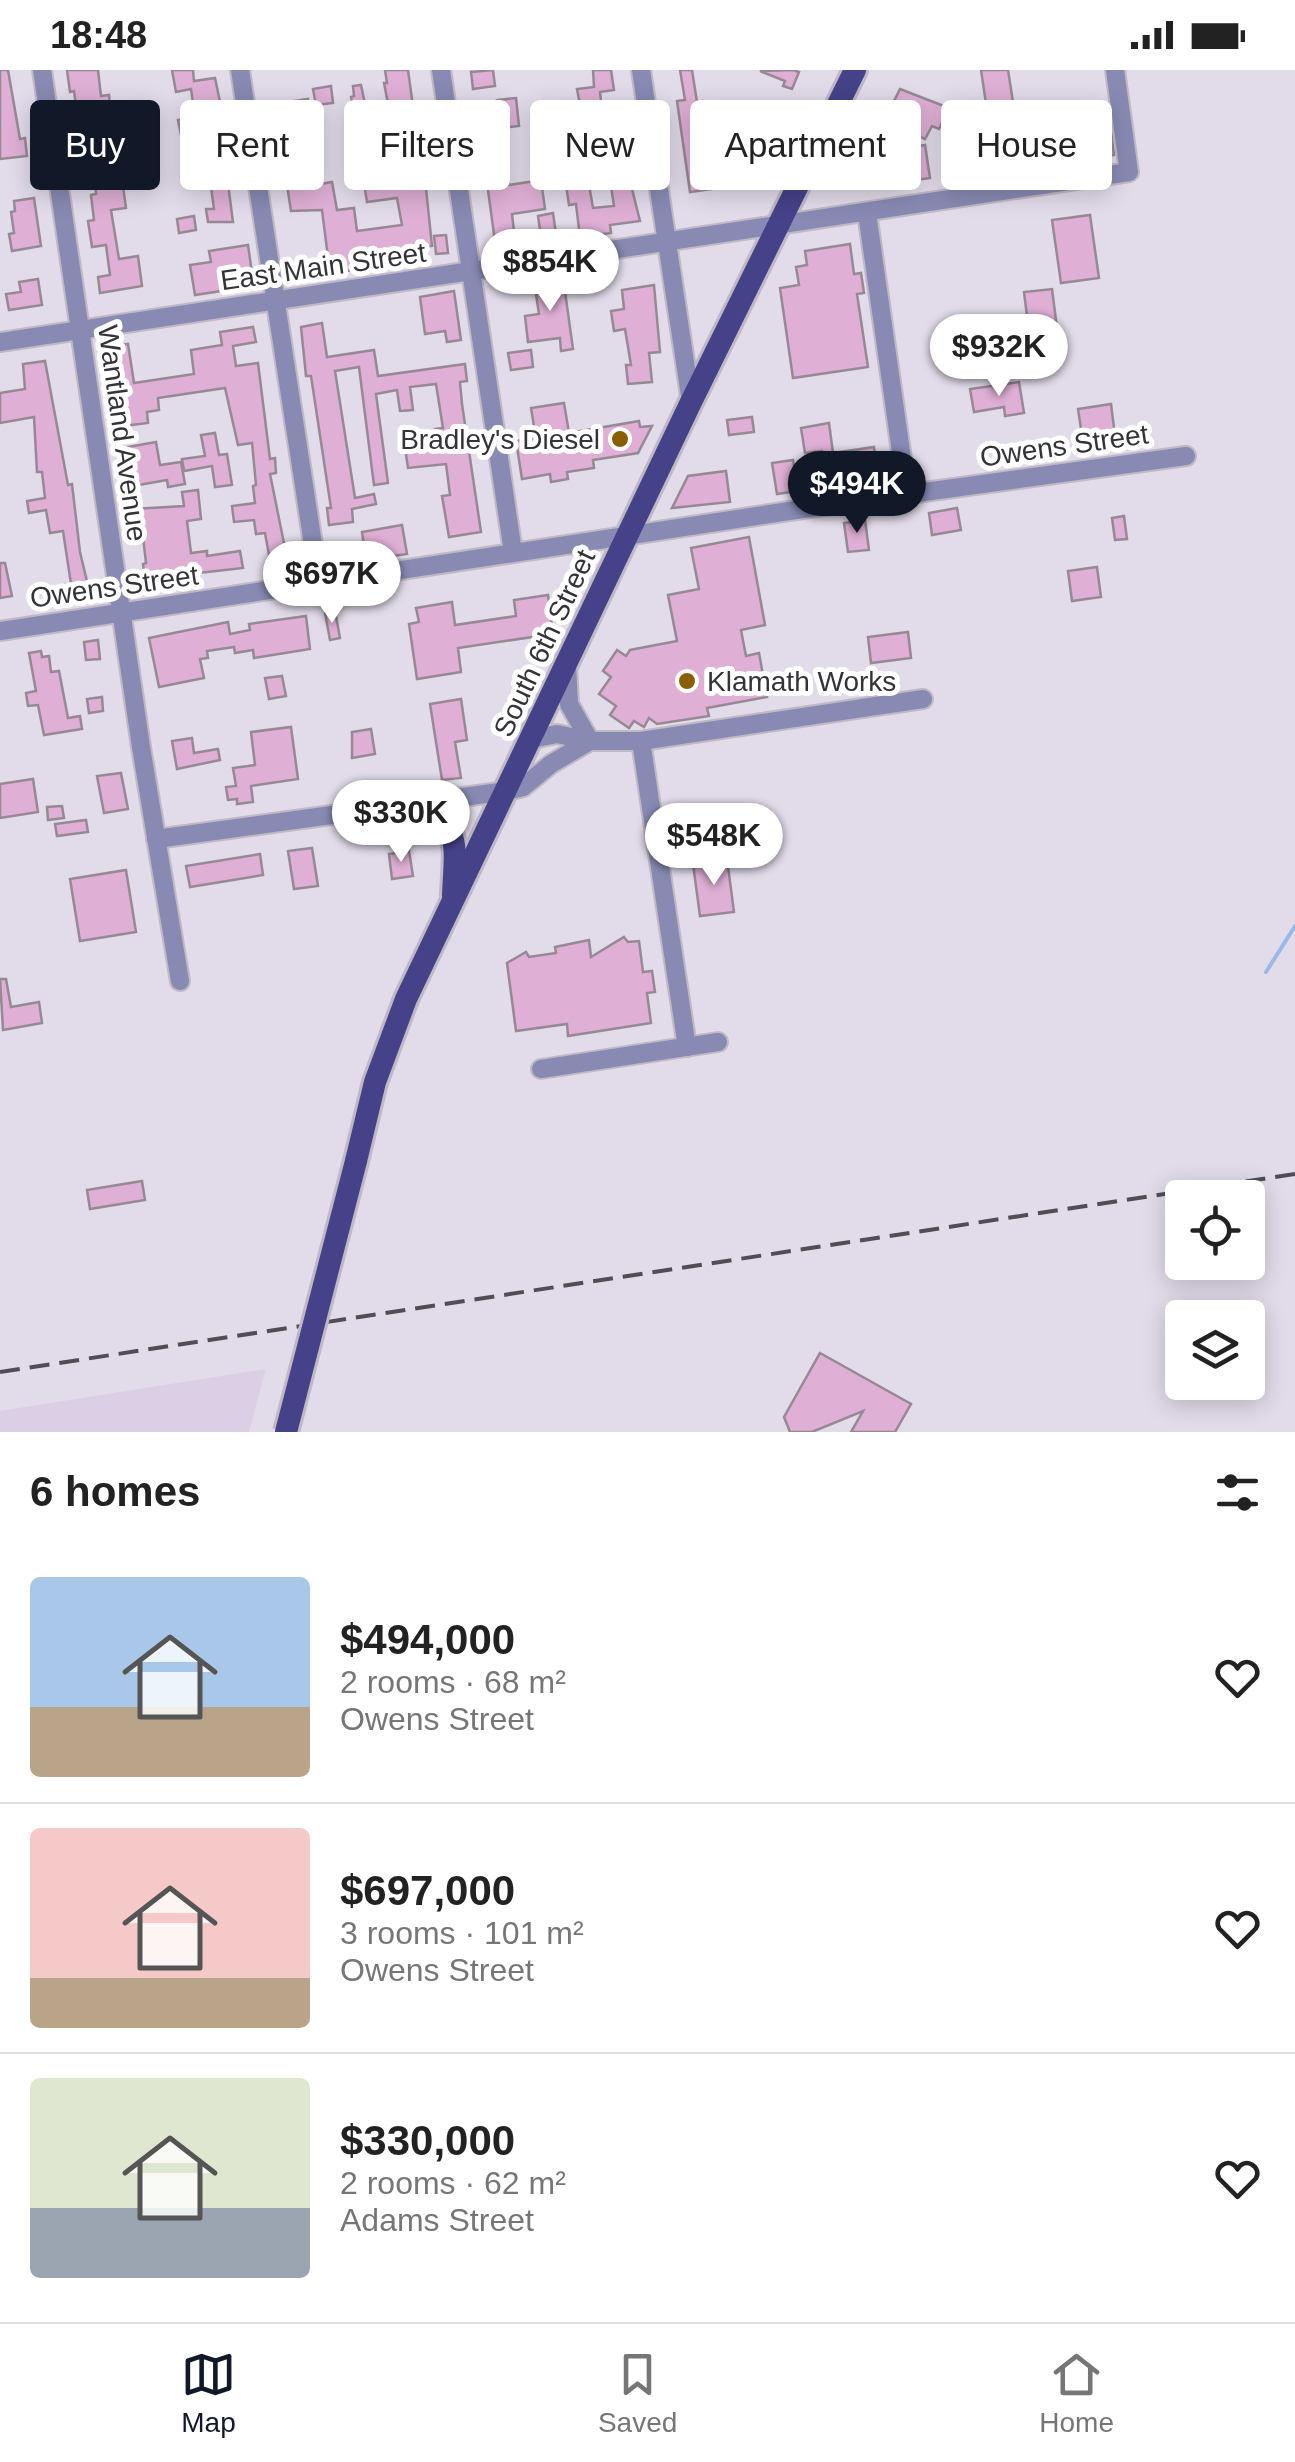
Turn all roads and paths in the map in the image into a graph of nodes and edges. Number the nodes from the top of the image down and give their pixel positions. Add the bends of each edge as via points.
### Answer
1 (42, 70) edge
2 (240, 70) edge
3 (441, 70) edge
4 (641, 70) edge
5 (855, 70) edge
6 (1115, 70) edge
7 (867, 213) junction
8 (777, 226) junction
9 (666, 242) junction
10 (469, 274) junction
11 (276, 300) junction
12 (80, 330) junction
13 (0, 342) edge
14 (691, 402) junction
15 (1186, 456) dead end
16 (907, 494) junction
17 (629, 535) junction
18 (514, 552) junction
19 (320, 583) junction
20 (122, 613) junction
21 (0, 631) edge
22 (567, 665) junction
23 (923, 699) dead end
24 (532, 739) junction
25 (590, 741) junction
26 (641, 741) junction
27 (507, 791) junction
28 (408, 804) junction
29 (156, 839) junction
30 (452, 904) junction
31 (180, 981) dead end
32 (718, 1042) dead end
33 (687, 1047) junction
34 (542, 1069) dead end
35 (286, 1432) edge

1 - 12 street, Wantland Avenue
2 - 11 street
3 - 10 street
4 - 9 street
5 - 8 main road, South 6th Street
6 - 7 street, East Main Street via 1129,172
7 - 8 street, East Main Street
7 - 16 street
8 - 9 street, East Main Street
8 - 14 main road, South 6th Street
9 - 10 street, East Main Street
9 - 14 street
10 - 11 street, East Main Street
10 - 18 street
11 - 12 street, East Main Street
11 - 19 street
12 - 13 street, East Main Street
12 - 20 street, Wantland Avenue
14 - 17 main road, South 6th Street
15 - 16 street, Owens Street
16 - 17 street, Owens Street
17 - 18 street, Owens Street
17 - 22 main road, South 6th Street
18 - 19 street, Owens Street
19 - 20 street, Owens Street
20 - 21 street, Owens Street
20 - 29 street, Wantland Avenue
22 - 24 main road, South 6th Street
22 - 25 street via 569,704
23 - 26 street
24 - 25 street via 557,734
24 - 27 main road, South 6th Street
25 - 26 street
25 - 27 street via 524,788
26 - 33 street
27 - 28 street
27 - 30 main road, South 6th Street
28 - 29 street
28 - 30 main road via 448,826 455,844
29 - 31 street, Wantland Avenue
30 - 35 main road, South 6th Street, bridge via 375,1082
32 - 33 street
33 - 34 street

